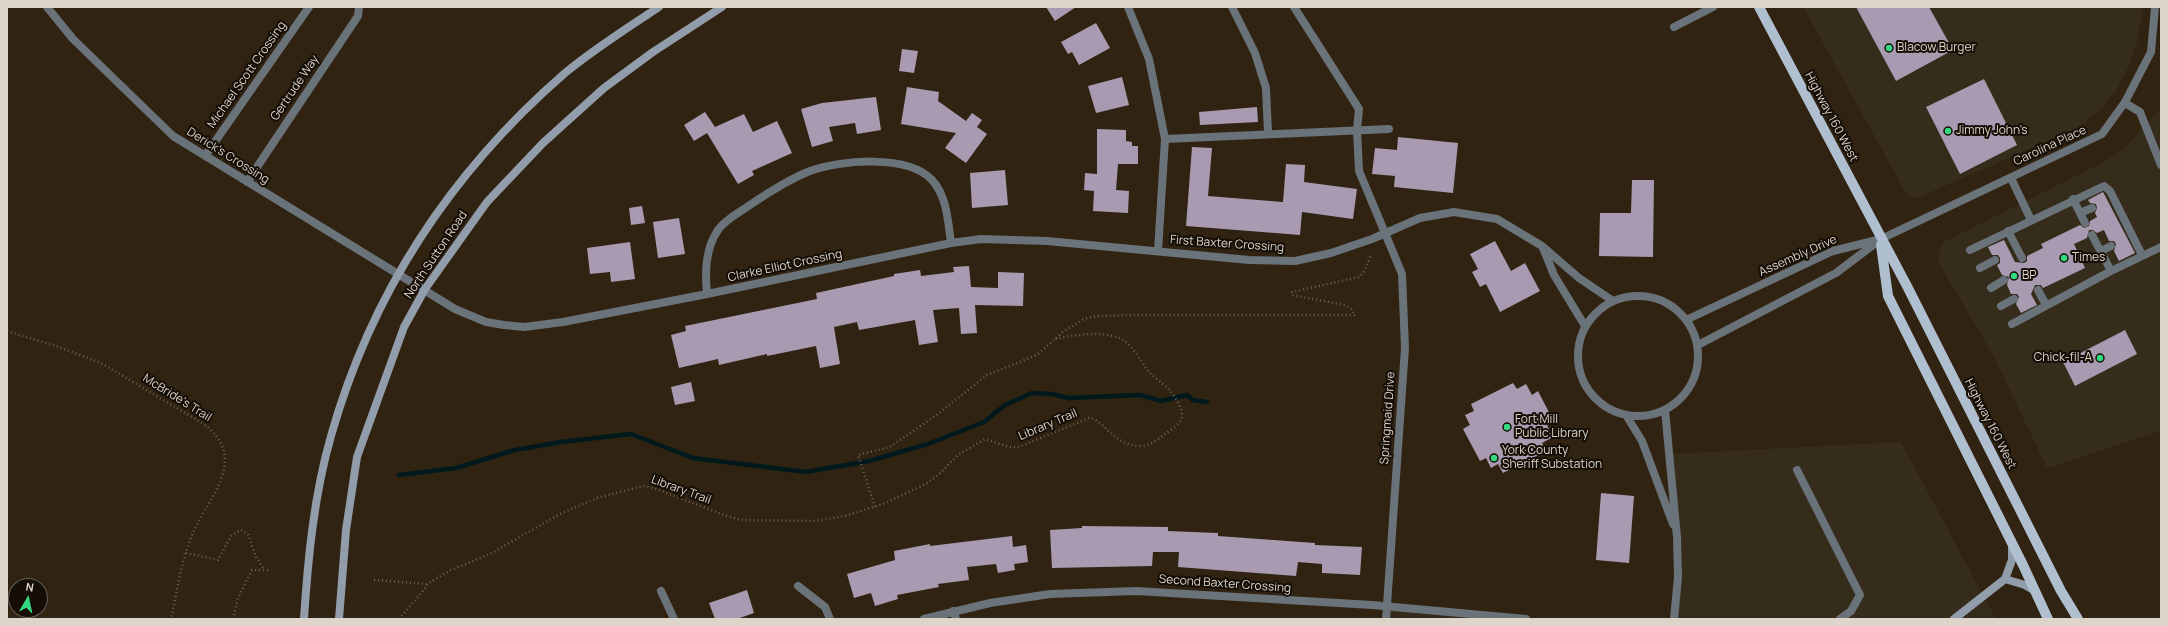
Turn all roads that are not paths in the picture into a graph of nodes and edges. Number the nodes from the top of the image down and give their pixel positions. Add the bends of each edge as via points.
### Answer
1 (47, 7) edge
2 (309, 7) edge
3 (360, 7) edge
4 (659, 7) edge
5 (722, 7) edge
6 (1128, 7) edge
7 (1232, 7) edge
8 (1294, 7) edge
9 (1713, 7) edge
10 (1759, 7) edge
11 (2155, 7) edge
12 (1674, 27) dead end
13 (2125, 103) junction
14 (1389, 129) dead end
15 (1356, 130) junction
16 (1268, 133) junction
17 (1165, 139) junction
18 (205, 156) junction
19 (2161, 166) edge
20 (2011, 178) junction
21 (247, 182) junction
22 (2073, 199) junction
23 (2092, 208) dead end
24 (2080, 213) junction
25 (2031, 220) junction
26 (2086, 223) dead end
27 (2008, 231) junction
28 (1385, 233) junction
29 (2092, 235) dead end
30 (1881, 239) junction
31 (952, 243) junction
32 (1542, 246) junction
33 (2111, 246) dead end
34 (2161, 247) edge
35 (1970, 250) dead end
36 (1158, 251) junction
37 (2101, 251) junction
38 (2142, 255) junction
39 (2022, 258) dead end
40 (1995, 260) dead end
41 (1980, 268) dead end
42 (2111, 271) junction
43 (397, 273) junction
44 (2004, 280) dead end
45 (1991, 288) dead end
46 (425, 289) junction
47 (2038, 290) dead end
48 (707, 294) junction
49 (2014, 299) dead end
50 (1613, 301) junction
51 (2046, 305) junction
52 (2001, 306) dead end
53 (1686, 320) junction
54 (2012, 324) dead end
55 (1585, 326) junction
56 (1698, 345) junction
57 (1665, 410) junction
58 (1626, 415) junction
59 (1797, 470) dead end
60 (1677, 536) junction
61 (2011, 541) junction
62 (2005, 579) junction
63 (798, 586) dead end
64 (661, 591) dead end
65 (2036, 592) junction
66 (1386, 607) junction
67 (953, 611) junction
68 (304, 619) edge
69 (339, 619) edge
70 (674, 619) edge
71 (830, 619) edge
72 (924, 619) edge
73 (956, 619) edge
74 (1386, 619) edge
75 (1526, 619) edge
76 (1674, 619) edge
77 (1840, 619) edge
78 (1954, 619) edge
79 (2048, 619) edge
80 (2078, 619) edge

1 - 18 street, Derick's Crossing via 73,39 133,99 173,136
2 - 18 street, Michael Scott Crossing
3 - 21 street, Gertrude Way via 358,16
4 - 43 main road, North Sutton Road via 605,43 566,73 525,110 451,192
5 - 46 main road, North Sutton Road via 604,88 543,143 487,202
6 - 17 street via 1149,59
7 - 16 street via 1255,53 1266,88
8 - 15 street, Springmaid Drive via 1356,103 1359,114
9 - 12 street
10 - 30 main road, Highway 160 West
11 - 13 street, Carolina Place via 2151,52
13 - 19 street via 2140,112
13 - 20 street, Carolina Place via 2102,134
14 - 15 street
15 - 16 street
15 - 28 street, Springmaid Drive via 1359,171
16 - 17 street
17 - 36 street
18 - 21 street, Derick's Crossing
20 - 25 street
20 - 30 street, Carolina Place
21 - 43 street, Derick's Crossing
22 - 24 street
22 - 25 street
22 - 38 street via 2104,186 2107,188 2129,235
23 - 24 street
24 - 26 street
25 - 27 street
27 - 35 street
27 - 39 street via 2014,250
28 - 32 street, First Baxter Crossing via 1420,218 1454,212 1497,219
28 - 36 street, First Baxter Crossing via 1331,253 1295,261 1249,260
28 - 66 street, Springmaid Drive via 1402,274 1405,348
29 - 37 street
30 - 53 street, Assembly Drive via 1833,251
30 - 56 street via 1836,273
30 - 61 main road, Highway 160 West via 1888,296
30 - 80 main road, Highway 160 West via 2050,570
31 - 36 street, Clarke Elliot Crossing via 982,240 1047,241
31 - 48 street, Clarke Elliot Crossing
31 - 48 street via 944,202 934,181 925,174 910,166 891,163 831,166 794,178 722,226 714,238 707,258
32 - 50 street, First Baxter Crossing via 1579,278
32 - 55 street via 1554,275
33 - 37 street
34 - 38 street
37 - 42 street
38 - 42 street
40 - 41 street
42 - 51 street
43 - 46 street, Derick's Crossing
43 - 68 main road, North Sutton Road via 360,351 331,436 308,556
44 - 45 street
46 - 48 street, Clarke Elliot Crossing via 455,309 486,322 524,327 563,322
46 - 69 main road, North Sutton Road via 404,327 357,457 346,530
47 - 51 street
49 - 52 street
50 - 53 street via 1628,296 1658,298 1672,305
50 - 55 street via 1597,311
51 - 54 street
53 - 56 street via 1693,329
55 - 58 street via 1579,344 1578,362 1583,381 1593,396 1608,408
56 - 57 street via 1699,361 1695,376 1683,396
57 - 58 street via 1646,416
57 - 60 street
58 - 60 street via 1642,441
59 - 77 street via 1860,595 1851,611
60 - 76 street via 1678,578
61 - 62 main road via 2012,560
61 - 65 main road, Highway 160 West
62 - 65 main road via 2025,585
62 - 78 main road
63 - 71 street via 825,607
64 - 70 street
65 - 79 main road, Highway 160 West
66 - 67 street, Second Baxter Crossing via 1136,591 1050,594
66 - 74 street, Springmaid Drive
66 - 75 street, Second Baxter Crossing
67 - 72 street, Second Baxter Crossing
67 - 73 street

